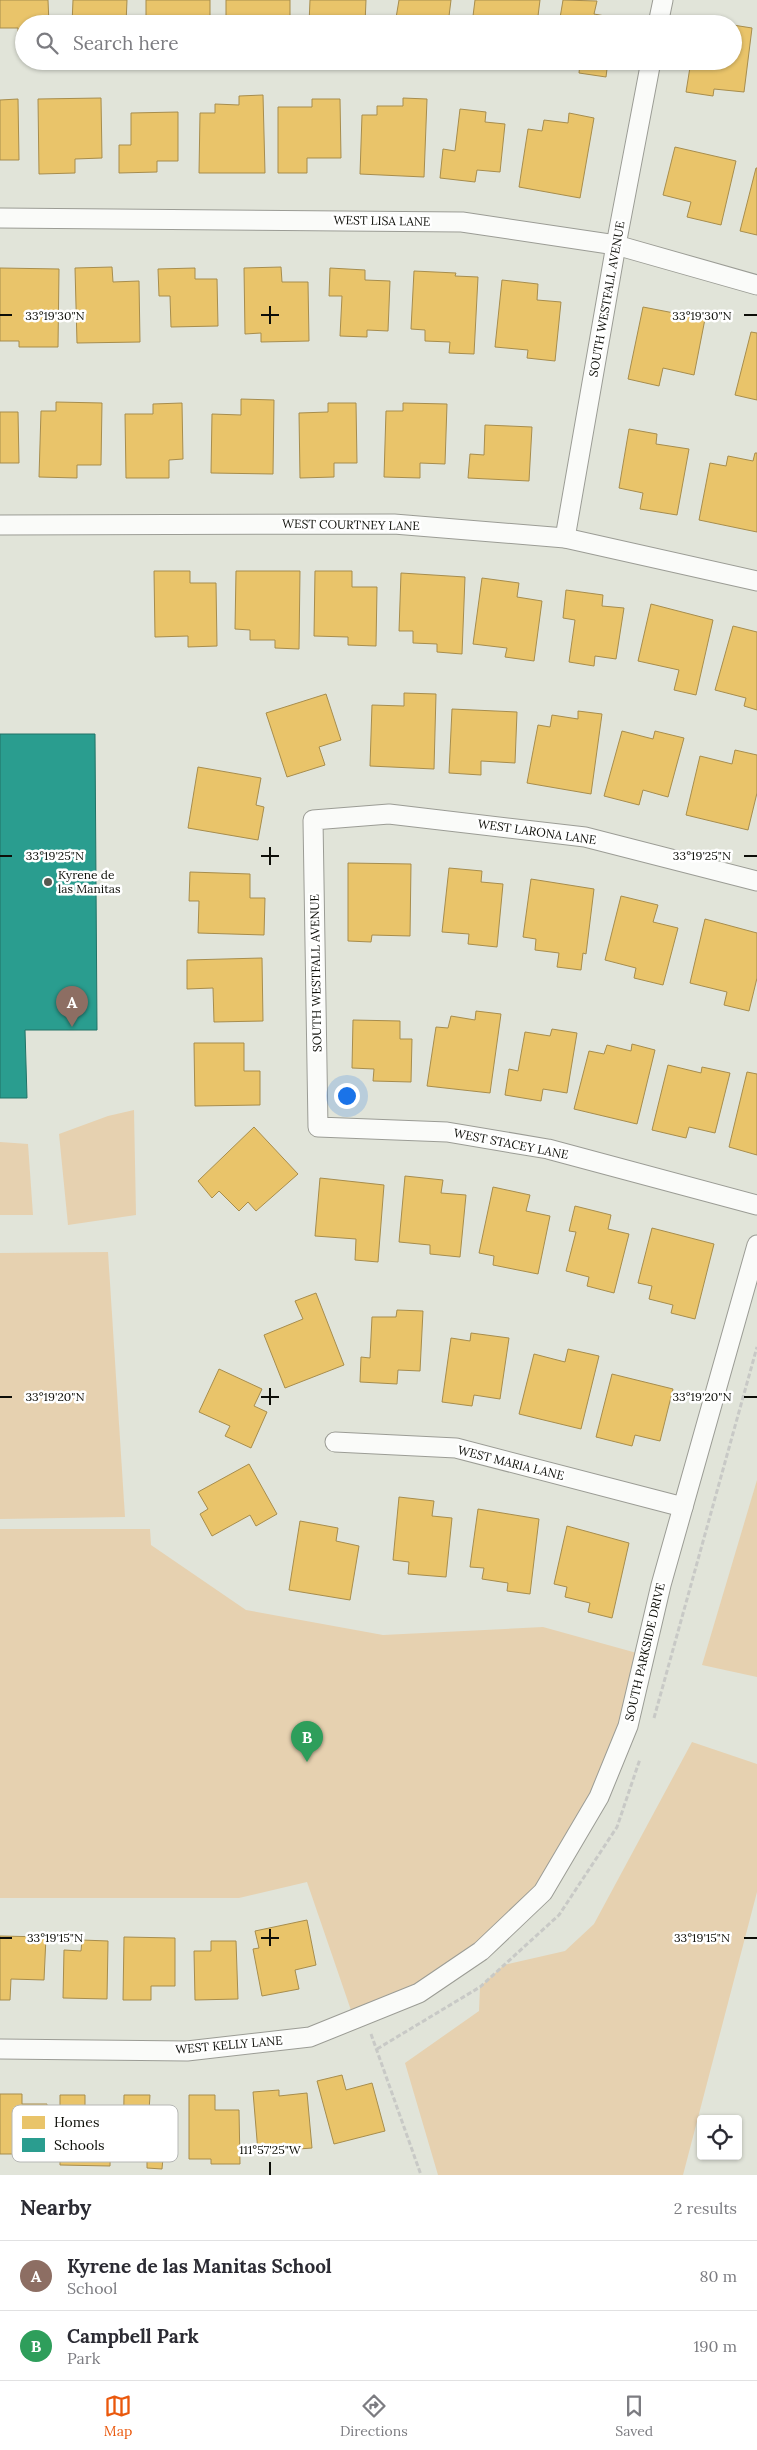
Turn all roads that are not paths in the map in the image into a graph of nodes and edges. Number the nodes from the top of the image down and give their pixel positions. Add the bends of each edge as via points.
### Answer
1 (662, 0) edge
2 (660, 15) edge
3 (649, 70) edge
4 (0, 218) edge
5 (616, 245) junction
6 (757, 285) edge
7 (0, 526) edge
8 (566, 538) junction
9 (757, 582) edge
10 (313, 820) joint
11 (757, 881) edge
12 (318, 1127) joint
13 (757, 1205) edge
14 (757, 1245) edge
15 (335, 1442) dead end
16 (683, 1507) junction
17 (419, 1992) joint
18 (0, 2049) edge

1 - 2 street
3 - 5 street, SOUTH WESTFALL AVENUE
4 - 5 street, WEST LISA LANE via 462,222
5 - 6 street, WEST LISA LANE
5 - 8 street, SOUTH WESTFALL AVENUE
7 - 8 street, WEST COURTNEY LANE via 394,524
8 - 9 street, WEST COURTNEY LANE
10 - 11 street, WEST LARONA LANE via 389,814 585,836
10 - 12 street, SOUTH WESTFALL AVENUE
12 - 13 street, WEST STACEY LANE via 448,1132 548,1149
14 - 16 street, SOUTH PARKSIDE DRIVE
15 - 16 street, WEST MARIA LANE via 456,1448
16 - 17 street, SOUTH PARKSIDE DRIVE via 628,1726 599,1797 543,1892 481,1951
17 - 18 street, WEST KELLY LANE via 310,2037 187,2051

